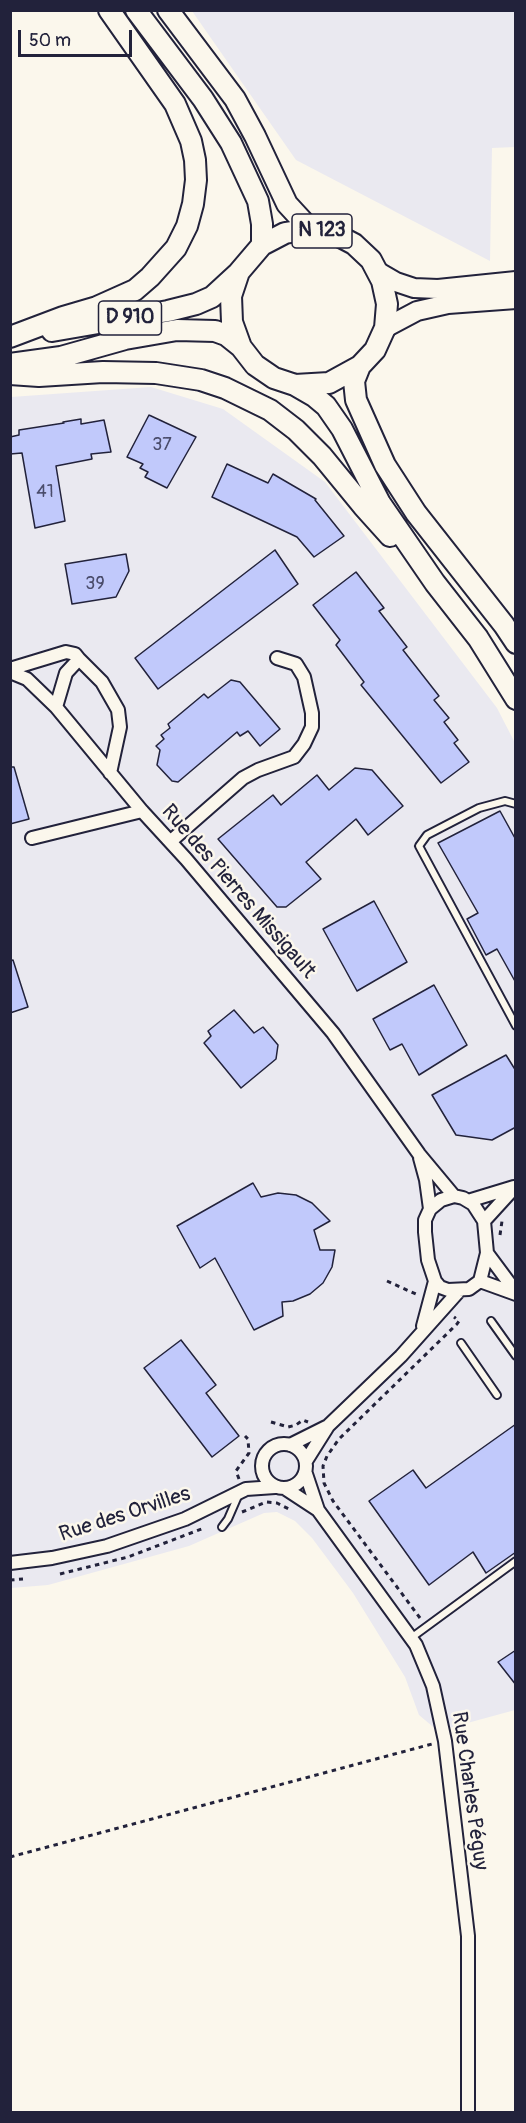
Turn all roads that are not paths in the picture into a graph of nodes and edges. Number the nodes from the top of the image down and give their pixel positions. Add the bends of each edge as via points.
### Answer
1 (109, 10) edge
2 (136, 10) edge
3 (168, 10) edge
4 (310, 229) junction
5 (262, 245) junction
6 (377, 271) junction
7 (239, 272) junction
8 (516, 281) edge
9 (516, 299) edge
10 (385, 328) junction
11 (10, 338) edge
12 (241, 347) junction
13 (10, 364) edge
14 (360, 366) junction
15 (10, 374) edge
16 (296, 385) junction
17 (435, 584) junction
18 (516, 643) edge
19 (277, 658) dead end
20 (80, 659) junction
21 (10, 670) edge
22 (516, 699) edge
23 (56, 707) junction
24 (110, 773) junction
25 (516, 804) edge
26 (142, 811) junction
27 (32, 838) dead end
28 (171, 841) junction
29 (516, 1026) edge
30 (419, 1154) junction
31 (515, 1186) edge
32 (453, 1196) junction
33 (468, 1201) junction
34 (430, 1209) junction
35 (484, 1221) junction
36 (487, 1253) junction
37 (435, 1281) junction
38 (480, 1281) junction
39 (459, 1291) junction
40 (516, 1293) edge
41 (491, 1321) dead end
42 (422, 1330) junction
43 (461, 1343) dead end
44 (516, 1356) edge
45 (497, 1395) dead end
46 (327, 1426) junction
47 (290, 1445) junction
48 (306, 1461) junction
49 (262, 1462) junction
50 (306, 1474) junction
51 (242, 1487) junction
52 (281, 1488) junction
53 (318, 1510) junction
54 (222, 1527) dead end
55 (516, 1561) edge
56 (10, 1563) edge
57 (411, 1638) junction
58 (468, 2112) edge

1 - 11 main road via 175,104 191,141 196,180 187,226 176,248 135,290
2 - 5 main road, N 123 via 231,143 258,201
3 - 4 main road, N 123 via 235,99 287,204
4 - 5 main road, N 123 via 285,233
4 - 6 main road, N 123 via 333,233 354,244
5 - 7 main road, N 123
6 - 8 main road via 414,288
6 - 10 main road, N 123 via 387,304
7 - 11 main road, D 910 via 212,297 196,304
7 - 12 main road, N 123 via 231,296 232,322
9 - 10 main road via 448,304 417,312
10 - 14 main road, N 123 via 375,350
12 - 13 main road, D 910 via 215,331 177,330 125,339 61,357
12 - 16 main road, N 123 via 255,365 274,378
14 - 16 main road, N 123 via 330,383
14 - 18 main road, N 123 via 354,381 356,400 393,480
15 - 17 main road via 156,373 201,380 246,397 270,410 302,436
16 - 17 main road, N 123 via 326,406 335,418 380,503
17 - 22 main road, N 123 via 478,638
19 - 28 street via 296,664 304,677 312,727 304,744 294,757 243,778
20 - 21 street via 66,652
20 - 23 street via 66,673
20 - 24 street via 102,682 118,711 120,727
21 - 23 street, Rue des Pierres Missigault via 27,679
23 - 24 street, Rue des Pierres Missigault
24 - 26 street, Rue des Pierres Missigault
25 - 29 lane via 506,801 479,808 426,835 418,846
26 - 27 street
26 - 28 street, Rue des Pierres Missigault
28 - 30 street, Rue des Pierres Missigault via 333,1033
30 - 32 street, Rue des Pierres Missigault
30 - 34 street, Rue des Pierres Missigault
31 - 33 street
31 - 35 street
32 - 33 street
32 - 34 street
33 - 35 street
34 - 37 street via 425,1232
35 - 36 street
36 - 38 street
36 - 40 street
37 - 39 street via 440,1287
37 - 42 street
38 - 39 street
38 - 40 street
39 - 42 street
41 - 44 lane
42 - 46 street via 401,1356
43 - 45 lane
46 - 47 street
46 - 48 street
47 - 48 street
47 - 49 street via 272,1448
48 - 50 street
49 - 51 street
49 - 52 street via 266,1480
50 - 52 street via 296,1486
50 - 53 street, Rue Charles Péguy
51 - 52 street, Rue des Orvilles
51 - 54 lane
51 - 56 street, Rue des Orvilles via 186,1519 128,1539 52,1558
52 - 53 street, Rue Charles Péguy
53 - 57 street, Rue Charles Péguy
55 - 57 lane
57 - 58 street, Rue Charles Péguy via 433,1686 445,1741 468,1936

